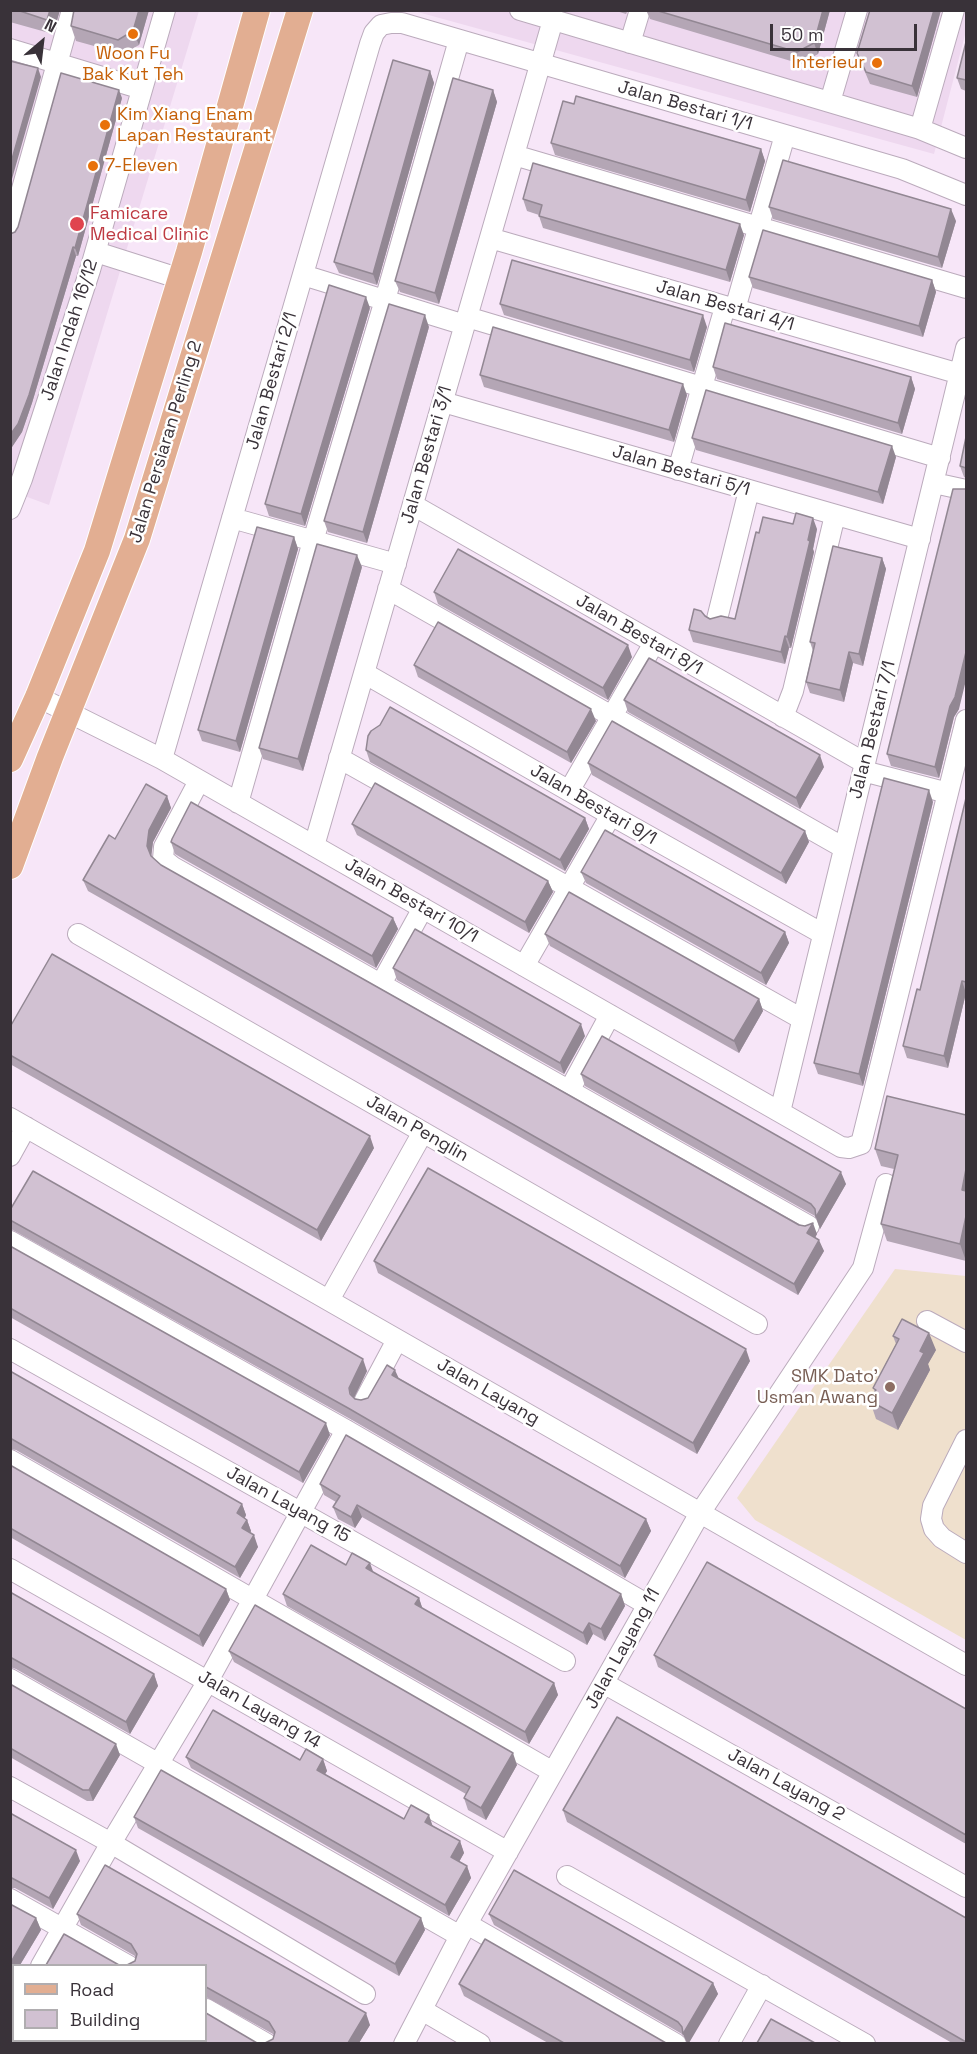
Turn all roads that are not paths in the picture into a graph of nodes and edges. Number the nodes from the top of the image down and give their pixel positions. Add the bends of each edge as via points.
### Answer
1 (72, 10) edge
2 (165, 10) edge
3 (257, 10) edge
4 (300, 10) edge
5 (520, 10) edge
6 (640, 10) edge
7 (857, 10) edge
8 (954, 10) edge
9 (554, 20) junction
10 (402, 23) joint
11 (459, 40) junction
12 (630, 43) junction
13 (10, 49) edge
14 (57, 63) junction
15 (540, 64) junction
16 (142, 89) junction
17 (830, 102) junction
18 (920, 129) junction
19 (785, 135) junction
20 (966, 148) edge
21 (514, 155) junction
22 (966, 195) edge
23 (759, 227) junction
24 (10, 232) edge
25 (490, 238) junction
26 (96, 252) junction
27 (303, 275) junction
28 (181, 279) junction
29 (966, 288) edge
30 (385, 300) junction
31 (730, 308) junction
32 (466, 321) junction
33 (966, 348) edge
34 (960, 374) junction
35 (701, 387) junction
36 (443, 402) junction
37 (940, 458) junction
38 (678, 470) junction
39 (16, 476) edge
40 (934, 483) junction
41 (749, 490) junction
42 (966, 490) edge
43 (413, 505) junction
44 (10, 509) edge
45 (835, 515) junction
46 (232, 518) junction
47 (920, 539) junction
48 (313, 541) junction
49 (396, 564) junction
50 (388, 589) junction
51 (717, 619) edge
52 (654, 643) junction
53 (364, 674) junction
54 (38, 697) junction
55 (68, 713) junction
56 (613, 715) junction
57 (783, 717) junction
58 (966, 720) edge
59 (339, 758) junction
60 (10, 759) edge
61 (162, 759) junction
62 (864, 767) junction
63 (199, 780) junction
64 (569, 791) junction
65 (948, 793) junction
66 (238, 803) junction
67 (611, 815) junction
68 (314, 846) junction
69 (844, 848) junction
70 (10, 866) edge
71 (569, 887) junction
72 (423, 908) junction
73 (78, 934) dead end
74 (824, 934) junction
75 (524, 966) junction
76 (381, 984) junction
77 (610, 1015) junction
78 (802, 1019) junction
79 (569, 1091) junction
80 (780, 1112) junction
81 (18, 1122) edge
82 (423, 1132) junction
83 (10, 1156) edge
84 (886, 1185) dead end
85 (809, 1226) edge
86 (10, 1241) edge
87 (329, 1300) junction
88 (927, 1321) dead end
89 (757, 1324) dead end
90 (397, 1340) junction
91 (966, 1342) edge
92 (10, 1349) edge
93 (365, 1400) edge
94 (346, 1430) junction
95 (966, 1440) edge
96 (10, 1460) edge
97 (300, 1512) junction
98 (700, 1513) junction
99 (966, 1553) edge
100 (10, 1569) edge
101 (252, 1598) junction
102 (648, 1605) junction
103 (566, 1661) dead end
104 (966, 1665) edge
105 (10, 1678) edge
106 (208, 1681) junction
107 (605, 1684) junction
108 (158, 1764) junction
109 (553, 1772) junction
110 (10, 1787) edge
111 (111, 1844) junction
112 (508, 1852) junction
113 (567, 1876) dead end
114 (966, 1887) edge
115 (10, 1899) edge
116 (63, 1928) junction
117 (464, 1930) junction
118 (42, 1964) edge
119 (127, 1964) edge
120 (762, 1985) junction
121 (365, 1994) dead end
122 (207, 2010) edge
123 (422, 2010) junction
124 (267, 2043) edge
125 (404, 2043) edge
126 (480, 2043) edge
127 (676, 2043) edge
128 (729, 2043) edge
129 (865, 2043) edge

1 - 14 street
2 - 16 street, Jalan Indah 16/12
3 - 28 main road, Jalan Persiaran Perling 2
4 - 55 main road, Jalan Persiaran Perling 2 via 136,539
5 - 9 street
6 - 12 street
7 - 17 street
8 - 18 street
9 - 12 street
9 - 15 street, Jalan Bestari 3/1
10 - 11 street, Jalan Bestari 1/1
10 - 27 street, Jalan Bestari 2/1 via 381,26 372,39
11 - 15 street, Jalan Bestari 1/1
11 - 30 street
12 - 17 street
13 - 14 street
14 - 16 street
14 - 24 street
15 - 19 street, Jalan Bestari 1/1
15 - 21 street, Jalan Bestari 3/1
16 - 26 street, Jalan Indah 16/12
17 - 18 street
18 - 20 street
19 - 22 street, Jalan Bestari 1/1 via 902,169
19 - 23 street
21 - 23 street
21 - 25 street, Jalan Bestari 3/1
23 - 29 street
23 - 31 street
25 - 31 street, Jalan Bestari 4/1
25 - 32 street, Jalan Bestari 3/1
26 - 28 street
26 - 39 street, Jalan Indah 16/12
27 - 30 street
27 - 46 street, Jalan Bestari 2/1
28 - 54 main road, Jalan Persiaran Perling 2 via 97,551
30 - 32 street
30 - 48 street
31 - 34 street, Jalan Bestari 4/1
31 - 35 street
32 - 35 street
32 - 36 street, Jalan Bestari 3/1
33 - 34 street, Jalan Bestari 7/1
34 - 37 street, Jalan Bestari 7/1
35 - 37 street
35 - 38 street
36 - 38 street, Jalan Bestari 5/1
36 - 43 street, Jalan Bestari 3/1
37 - 40 street, Jalan Bestari 7/1
38 - 41 street, Jalan Bestari 5/1
39 - 44 street, Jalan Indah 16/12
40 - 42 street
40 - 47 street, Jalan Bestari 7/1
41 - 45 street, Jalan Bestari 5/1
41 - 51 street
43 - 49 street, Jalan Bestari 3/1
43 - 52 street, Jalan Bestari 8/1
45 - 47 street, Jalan Bestari 5/1
45 - 57 street via 793,691
46 - 48 street
46 - 61 street, Jalan Bestari 2/1
47 - 62 street, Jalan Bestari 7/1
48 - 49 street
48 - 66 street
49 - 50 street, Jalan Bestari 3/1
50 - 53 street, Jalan Bestari 3/1
50 - 56 street
52 - 56 street
52 - 57 street, Jalan Bestari 8/1
53 - 59 street, Jalan Bestari 3/1
53 - 64 street, Jalan Bestari 9/1
54 - 55 street, Jalan Bestari 10/1
54 - 60 main road, Jalan Persiaran Perling 2
55 - 61 street, Jalan Bestari 10/1
55 - 70 main road, Jalan Persiaran Perling 2
56 - 64 street
56 - 69 street
57 - 62 street, Jalan Bestari 8/1
58 - 65 street
59 - 68 street, Jalan Bestari 3/1
59 - 71 street
61 - 63 street, Jalan Bestari 10/1
62 - 65 street, Jalan Bestari 8/1
62 - 69 street, Jalan Bestari 7/1
63 - 66 street, Jalan Bestari 10/1
63 - 76 street via 164,847 163,859
64 - 67 street, Jalan Bestari 9/1
65 - 80 street, Jalan Bestari 10/1 via 861,1144 841,1147
66 - 68 street, Jalan Bestari 10/1
67 - 71 street
67 - 74 street, Jalan Bestari 9/1
68 - 72 street, Jalan Bestari 10/1
69 - 74 street, Jalan Bestari 7/1
71 - 75 street
71 - 78 street
72 - 75 street, Jalan Bestari 10/1
72 - 76 street
73 - 82 street, Jalan Penglin
74 - 78 street, Jalan Bestari 7/1
75 - 77 street, Jalan Bestari 10/1
76 - 79 street
77 - 79 street
77 - 80 street, Jalan Bestari 10/1
78 - 80 street, Jalan Bestari 7/1
79 - 85 street
81 - 83 street
81 - 87 street, Jalan Layang
82 - 87 street
82 - 89 street, Jalan Penglin
84 - 98 street, Jalan Layang 11 via 863,1268
86 - 94 street
87 - 90 street, Jalan Layang
88 - 91 street
90 - 93 street
90 - 98 street, Jalan Layang
92 - 97 street, Jalan Layang 15
94 - 97 street
94 - 102 street
95 - 99 street via 933,1506 931,1519 942,1538
96 - 101 street
97 - 101 street
97 - 103 street, Jalan Layang 15
98 - 102 street, Jalan Layang 11
98 - 104 street, Jalan Layang
100 - 106 street, Jalan Layang 14
101 - 106 street
101 - 109 street
102 - 107 street, Jalan Layang 11
105 - 108 street
106 - 108 street
106 - 112 street, Jalan Layang 14
107 - 109 street, Jalan Layang 11
107 - 114 street, Jalan Layang 2
108 - 111 street
108 - 117 street
109 - 112 street, Jalan Layang 11
110 - 111 street
111 - 116 street
111 - 121 street
112 - 117 street, Jalan Layang 11
113 - 120 street
115 - 116 street
116 - 118 street
116 - 119 street
117 - 123 street, Jalan Layang 11
117 - 127 street
120 - 128 street
120 - 129 street
122 - 124 street
123 - 125 street, Jalan Layang 11
123 - 126 street

